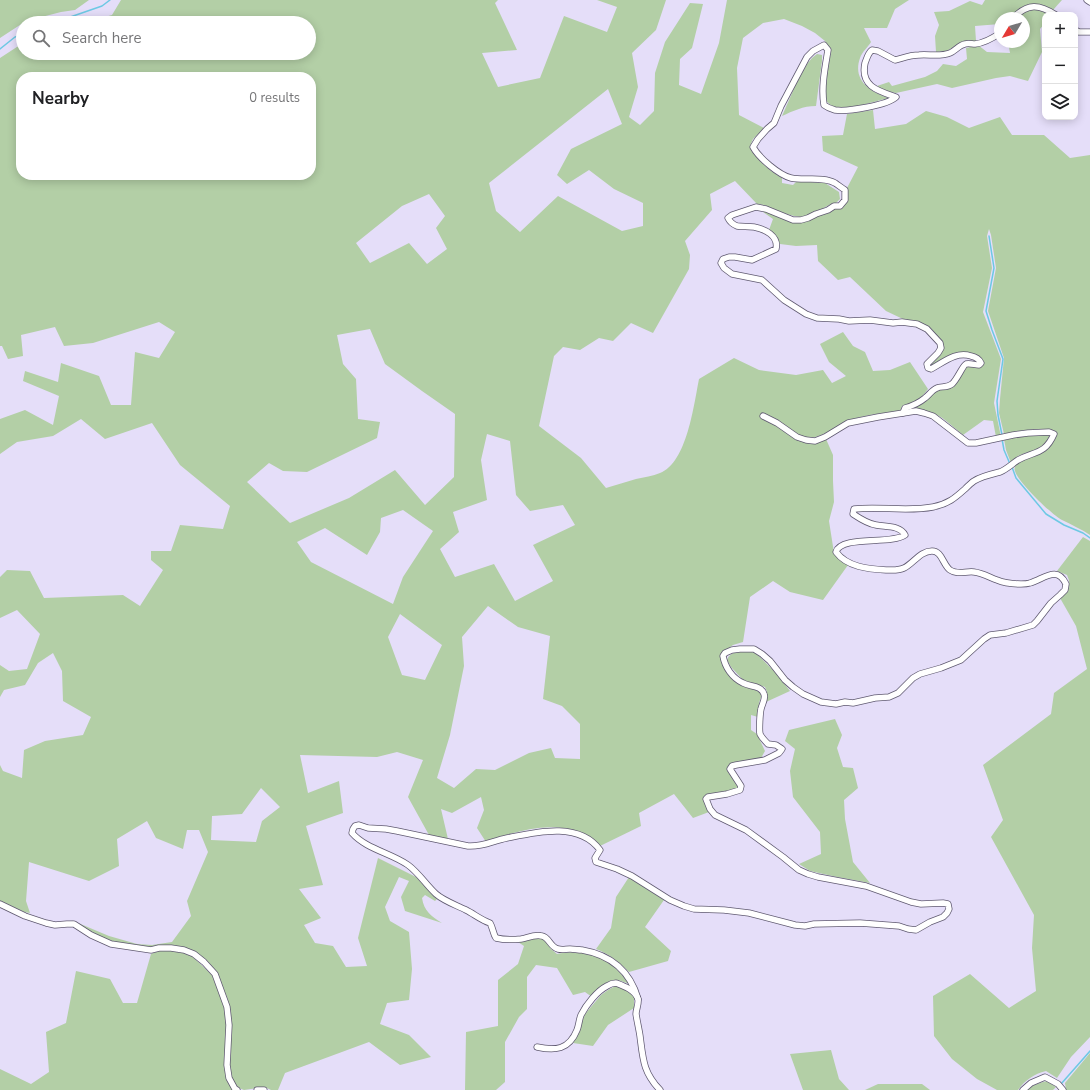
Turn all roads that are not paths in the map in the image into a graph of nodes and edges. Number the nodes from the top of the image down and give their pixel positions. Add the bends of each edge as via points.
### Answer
1 (1087, 0) edge
2 (1090, 2) edge
3 (1020, 12) edge
4 (1052, 12) edge
5 (1078, 32) edge
6 (1090, 32) edge
7 (994, 37) edge
8 (903, 413) junction
9 (763, 416) dead end
10 (0, 904) edge
11 (638, 999) junction
12 (537, 1047) dead end
13 (237, 1090) edge
14 (257, 1090) edge
15 (264, 1090) edge
16 (660, 1090) edge
17 (1023, 1090) edge
18 (1063, 1090) edge

1 - 2 street
3 - 4 street via 1032,6
5 - 6 street
7 - 8 street via 975,44 965,44 951,53 919,54 895,60 872,50 866,58 865,77 874,89 896,97 873,106 848,110 836,110 824,105 823,88 828,50 824,45 813,51 807,57 774,123 766,129 753,147 773,168 790,178 834,182 845,190 845,200 840,206 834,206 801,220 793,220 756,207 728,218 738,226 759,228 767,232 777,244 776,250 752,260 735,257 723,259 721,263 724,268 732,274 762,280 784,300 817,318 917,324 927,329 940,343 941,348 927,364 928,368 931,369 960,354 976,357 980,361 979,365 964,366 949,386 938,387 918,403 905,408
8 - 9 street via 848,423 815,441 797,437
8 - 11 street via 916,411 933,416 968,443 1028,433 1054,434 1040,452 1023,457 1001,471 974,481 950,501 934,507 854,509 853,514 859,518 876,525 894,528 905,535 902,538 841,545 836,552 843,560 859,567 900,570 924,553 932,551 937,552 950,570 956,573 974,572 1004,582 1021,584 1059,575 1066,584 1065,590 1033,625 1006,634 990,635 961,660 920,674 898,693 889,697 853,703 821,702 793,687 770,661 754,649 732,650 725,653 724,662 737,680 760,688 764,693 765,698 760,712 760,735 768,744 782,749 765,760 732,766 730,769 741,786 740,790 713,795 706,799 715,815 746,830 799,870 818,877 866,886 911,902 948,904 947,913 916,930 860,923 795,925 749,913 694,909 670,900 632,876 596,862 595,858 600,850 581,835 572,833 544,831 475,847 359,825 353,829 352,833 360,841 409,866 437,895 490,923 496,938 542,936 558,949 581,950 602,955 623,970
10 - 13 street via 46,923 74,924 111,944 151,950 171,948 194,954 215,974 227,1007 230,1026 227,1065 229,1078
11 - 12 street via 626,986 616,982 607,986 587,1004 573,1038 566,1045 550,1050
11 - 16 street via 636,1013 643,1060 652,1081
14 - 15 street
17 - 18 street via 1045,1077

